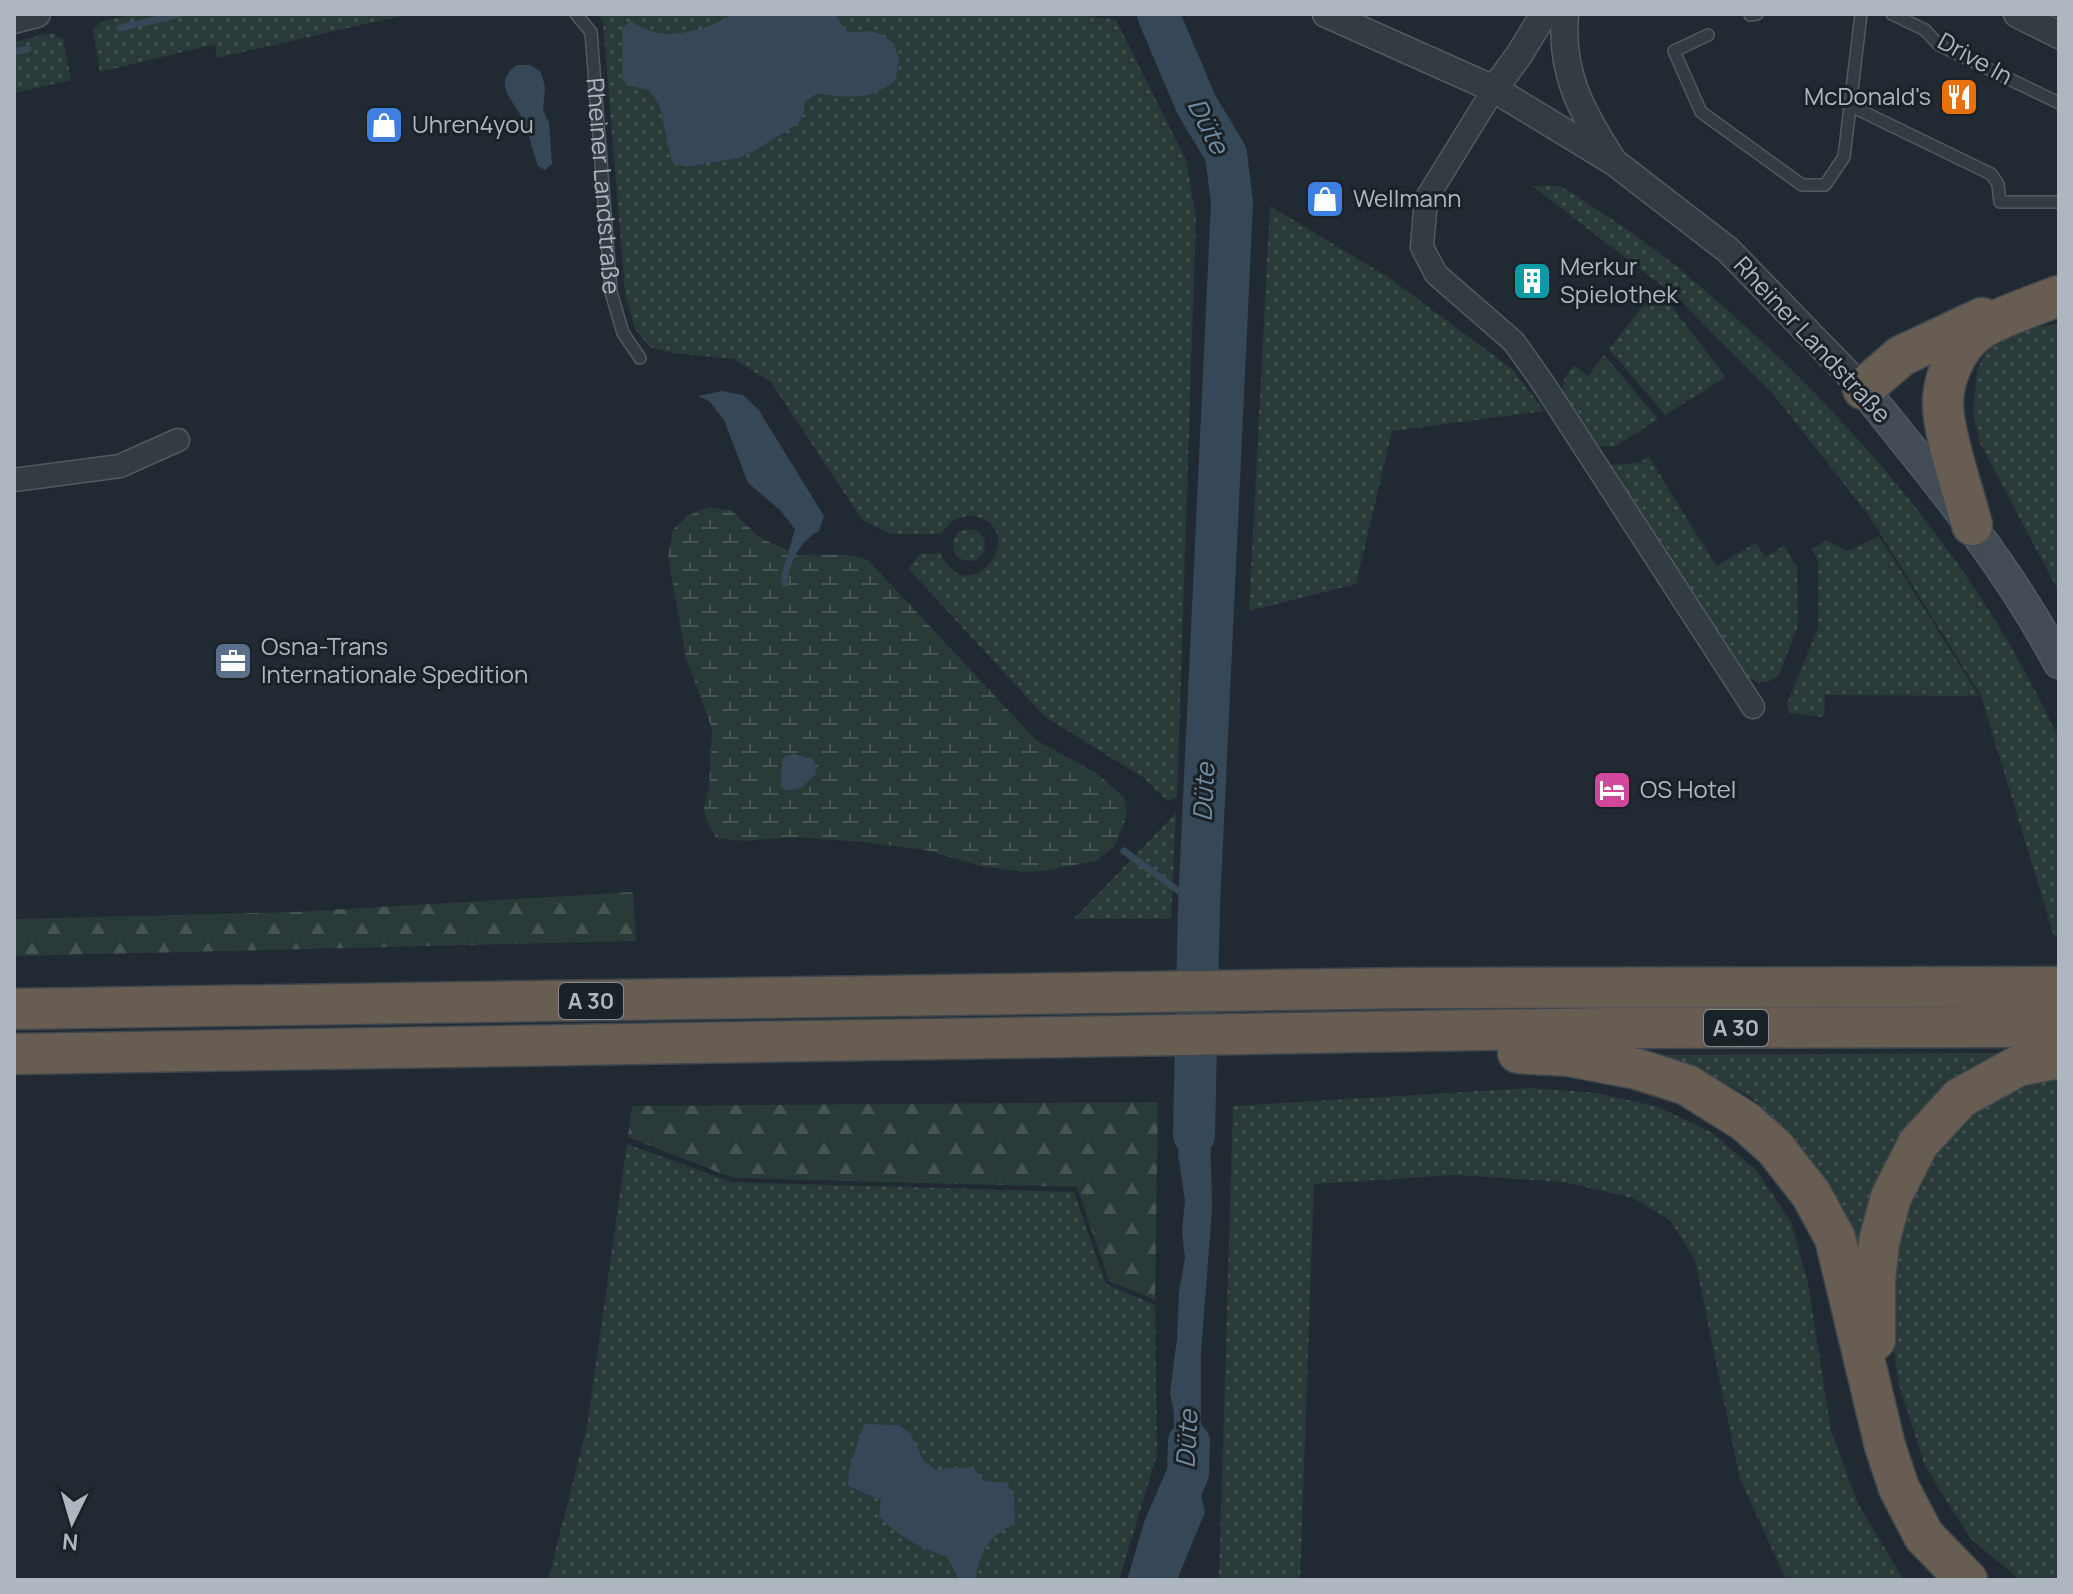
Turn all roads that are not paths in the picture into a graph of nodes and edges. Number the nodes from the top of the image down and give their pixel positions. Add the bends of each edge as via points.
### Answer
1 (37, 14) edge
2 (576, 14) edge
3 (1326, 14) edge
4 (1544, 14) edge
5 (1565, 14) edge
6 (1861, 14) edge
7 (1892, 14) edge
8 (2017, 14) edge
9 (14, 20) edge
10 (1708, 35) dead end
11 (2059, 35) edge
12 (1494, 89) junction
13 (2059, 103) edge
14 (1851, 106) junction
15 (1614, 162) junction
16 (2059, 202) edge
17 (2059, 296) edge
18 (640, 358) dead end
19 (1863, 389) junction
20 (178, 440) dead end
21 (14, 480) edge
22 (1972, 525) junction
23 (2059, 663) edge
24 (1753, 707) dead end
25 (2059, 966) edge
26 (1972, 986) junction
27 (2059, 987) edge
28 (14, 1009) edge
29 (2059, 1027) edge
30 (1414, 1031) junction
31 (14, 1054) edge
32 (2059, 1058) edge
33 (1875, 1396) junction
34 (1967, 1580) edge

1 - 9 street
2 - 18 lane, Rheiner Landstraße via 591,32 611,292 623,333
3 - 12 street, Rheiner Landstraße
4 - 12 street
5 - 15 street via 1567,72
6 - 14 lane
7 - 13 lane, Drive In via 1925,30 1939,45
8 - 11 street
10 - 14 lane via 1674,51 1701,112 1802,185 1825,185 1844,157
12 - 15 street, Rheiner Landstraße
12 - 24 street via 1426,199 1422,247 1436,274 1514,342
14 - 16 lane via 1991,174 2000,202
15 - 19 street, Rheiner Landstraße via 1728,250
17 - 19 highway via 1965,325 1901,356
17 - 22 highway via 1983,327 1965,343 1949,371 1943,401
19 - 22 main road, Rheiner Landstraße
20 - 21 street via 120,466
22 - 23 main road, Rheiner Landstraße
25 - 26 highway via 1992,967
26 - 27 highway, A 30
26 - 28 highway, A 30
29 - 30 highway, A 30
30 - 31 highway, A 30
30 - 33 highway via 1462,1052 1569,1056 1637,1069 1687,1085 1746,1122 1775,1148 1811,1194 1835,1238
32 - 33 highway via 2018,1066 1960,1098 1918,1144 1891,1197 1879,1242
33 - 34 highway via 1885,1446 1905,1500 1924,1536

